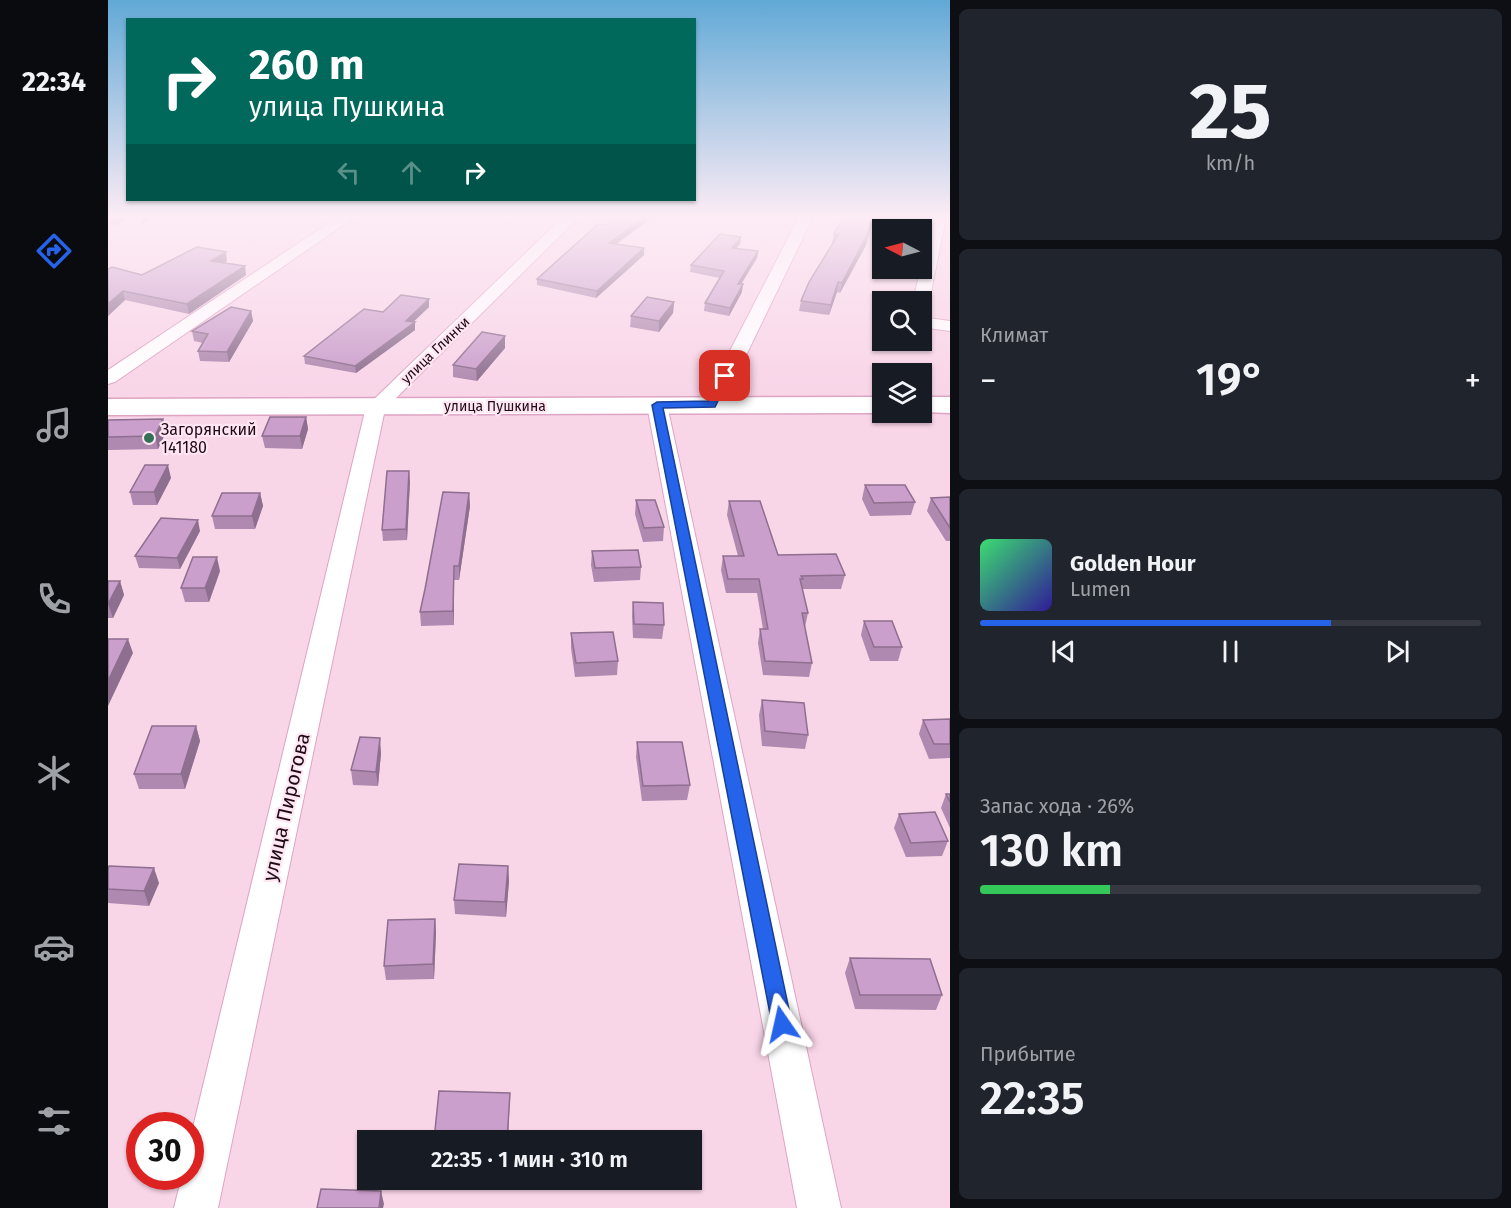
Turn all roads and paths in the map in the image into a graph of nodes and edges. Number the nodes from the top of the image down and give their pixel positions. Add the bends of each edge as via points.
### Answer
1 (265, 273) edge
2 (514, 273) edge
3 (778, 273) edge
4 (927, 273) edge
5 (923, 291) edge
6 (932, 324) edge
7 (950, 326) edge
8 (108, 378) edge
9 (657, 405) junction
10 (712, 405) junction
11 (872, 405) edge
12 (932, 405) edge
13 (950, 405) edge
14 (376, 406) junction
15 (108, 407) edge
16 (196, 1208) edge
17 (819, 1208) edge

1 - 8 street
2 - 14 street, улица Глинки
3 - 10 street
4 - 5 street
6 - 7 street
9 - 10 main road, улица Пушкина
9 - 14 main road, улица Пушкина
9 - 17 street
10 - 11 main road, улица Пушкина
12 - 13 main road
14 - 15 main road, улица Пушкина
14 - 16 street, улица Пирогова

